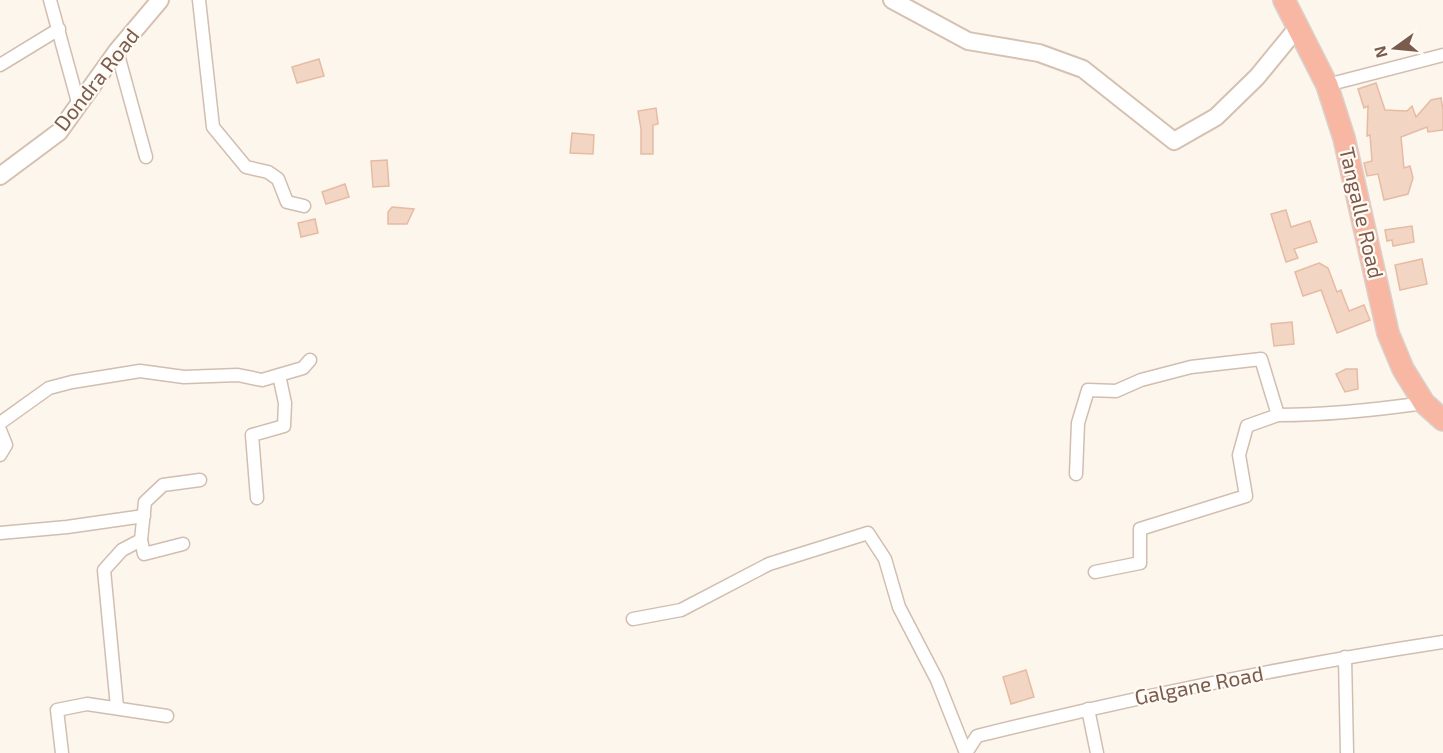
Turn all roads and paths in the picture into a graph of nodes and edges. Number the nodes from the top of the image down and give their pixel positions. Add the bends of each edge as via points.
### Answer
1 (50, 0) edge
2 (160, 0) edge
3 (200, 0) edge
4 (892, 0) edge
5 (1284, 0) edge
6 (1298, 27) junction
7 (59, 29) junction
8 (117, 51) junction
9 (1443, 55) edge
10 (0, 65) edge
11 (1327, 85) junction
12 (79, 106) junction
13 (146, 157) dead end
14 (0, 176) edge
15 (304, 206) dead end
16 (310, 360) dead end
17 (279, 375) junction
18 (1424, 403) junction
19 (1278, 415) junction
20 (1443, 420) edge
21 (0, 423) edge
22 (0, 429) edge
23 (0, 455) edge
24 (1076, 474) dead end
25 (201, 480) dead end
26 (257, 498) dead end
27 (144, 516) junction
28 (0, 533) edge
29 (141, 540) junction
30 (183, 544) dead end
31 (1095, 572) dead end
32 (633, 619) dead end
33 (1443, 642) edge
34 (1345, 657) junction
35 (117, 707) junction
36 (1088, 709) junction
37 (167, 716) dead end
38 (62, 753) edge
39 (966, 753) edge
40 (1098, 753) edge
41 (1347, 753) edge

1 - 7 street
2 - 8 street, Dondra Road
3 - 15 street via 213,127 246,166 278,179 286,202
4 - 6 street via 968,41 1039,52 1083,69 1173,141 1216,117 1257,77
5 - 6 highway, Tangalle Road
6 - 11 highway, Tangalle Road
7 - 10 street
7 - 12 street
8 - 12 street, Dondra Road
8 - 13 street
9 - 11 street
11 - 18 highway, Tangalle Road via 1344,138 1388,333 1403,369
12 - 14 street, Dondra Road via 59,132
16 - 17 street via 303,368
17 - 21 street via 262,380 238,375 184,377 140,371 72,382 49,388
17 - 26 street via 285,403 284,426 252,435
18 - 19 street via 1355,412
18 - 20 highway, Tangalle Road
19 - 24 street via 1261,359 1191,367 1116,391 1088,390 1078,423
19 - 31 street via 1247,426 1239,455 1246,496 1140,529 1140,563
22 - 23 street via 6,445
25 - 27 street via 163,485 145,502
27 - 28 street
27 - 29 street
29 - 30 street via 144,554
29 - 35 street via 122,550 104,570
32 - 39 street via 681,610 769,564 868,533 885,559 899,607 937,680
33 - 34 street, Galgane Road
34 - 36 street, Galgane Road
34 - 41 street
35 - 37 street
35 - 38 street via 87,704 57,710
36 - 39 street, Galgane Road via 977,736
36 - 40 street

